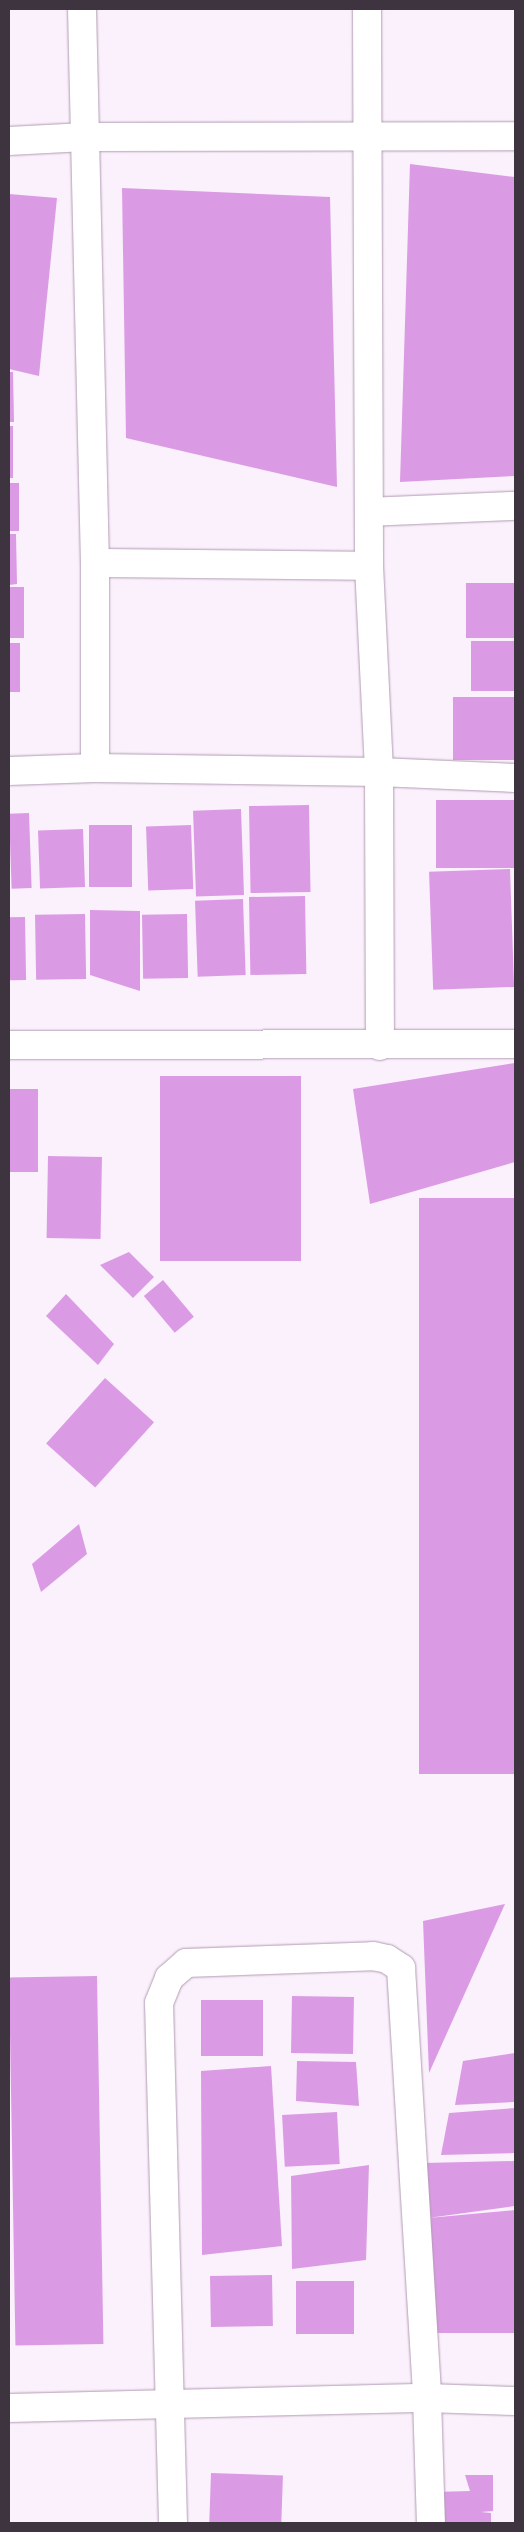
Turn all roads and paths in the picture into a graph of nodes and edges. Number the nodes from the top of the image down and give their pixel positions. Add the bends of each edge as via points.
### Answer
1 (82, 9) edge
2 (367, 9) edge
3 (369, 136) junction
4 (515, 136) edge
5 (85, 138) junction
6 (9, 141) edge
7 (515, 506) edge
8 (369, 512) junction
9 (95, 563) junction
10 (369, 566) junction
11 (95, 768) junction
12 (9, 771) edge
13 (379, 772) junction
14 (515, 778) edge
15 (515, 1044) edge
16 (9, 1045) edge
17 (380, 1046) junction
18 (427, 2398) junction
19 (515, 2401) edge
20 (170, 2406) junction
21 (9, 2408) edge
22 (173, 2523) edge
23 (430, 2523) edge

1 - 5 street
2 - 3 street
3 - 4 street
3 - 5 street
3 - 8 street
5 - 6 street
5 - 9 street
7 - 8 street
8 - 10 street
9 - 10 street
9 - 11 street
10 - 13 street
11 - 12 street
11 - 13 street
13 - 14 street
13 - 17 street
15 - 17 street
16 - 17 street
18 - 19 street
18 - 20 street
18 - 20 street via 400,1968 387,1959 373,1956 186,1963 169,1978 159,2004
18 - 23 street
20 - 21 street
20 - 22 street

